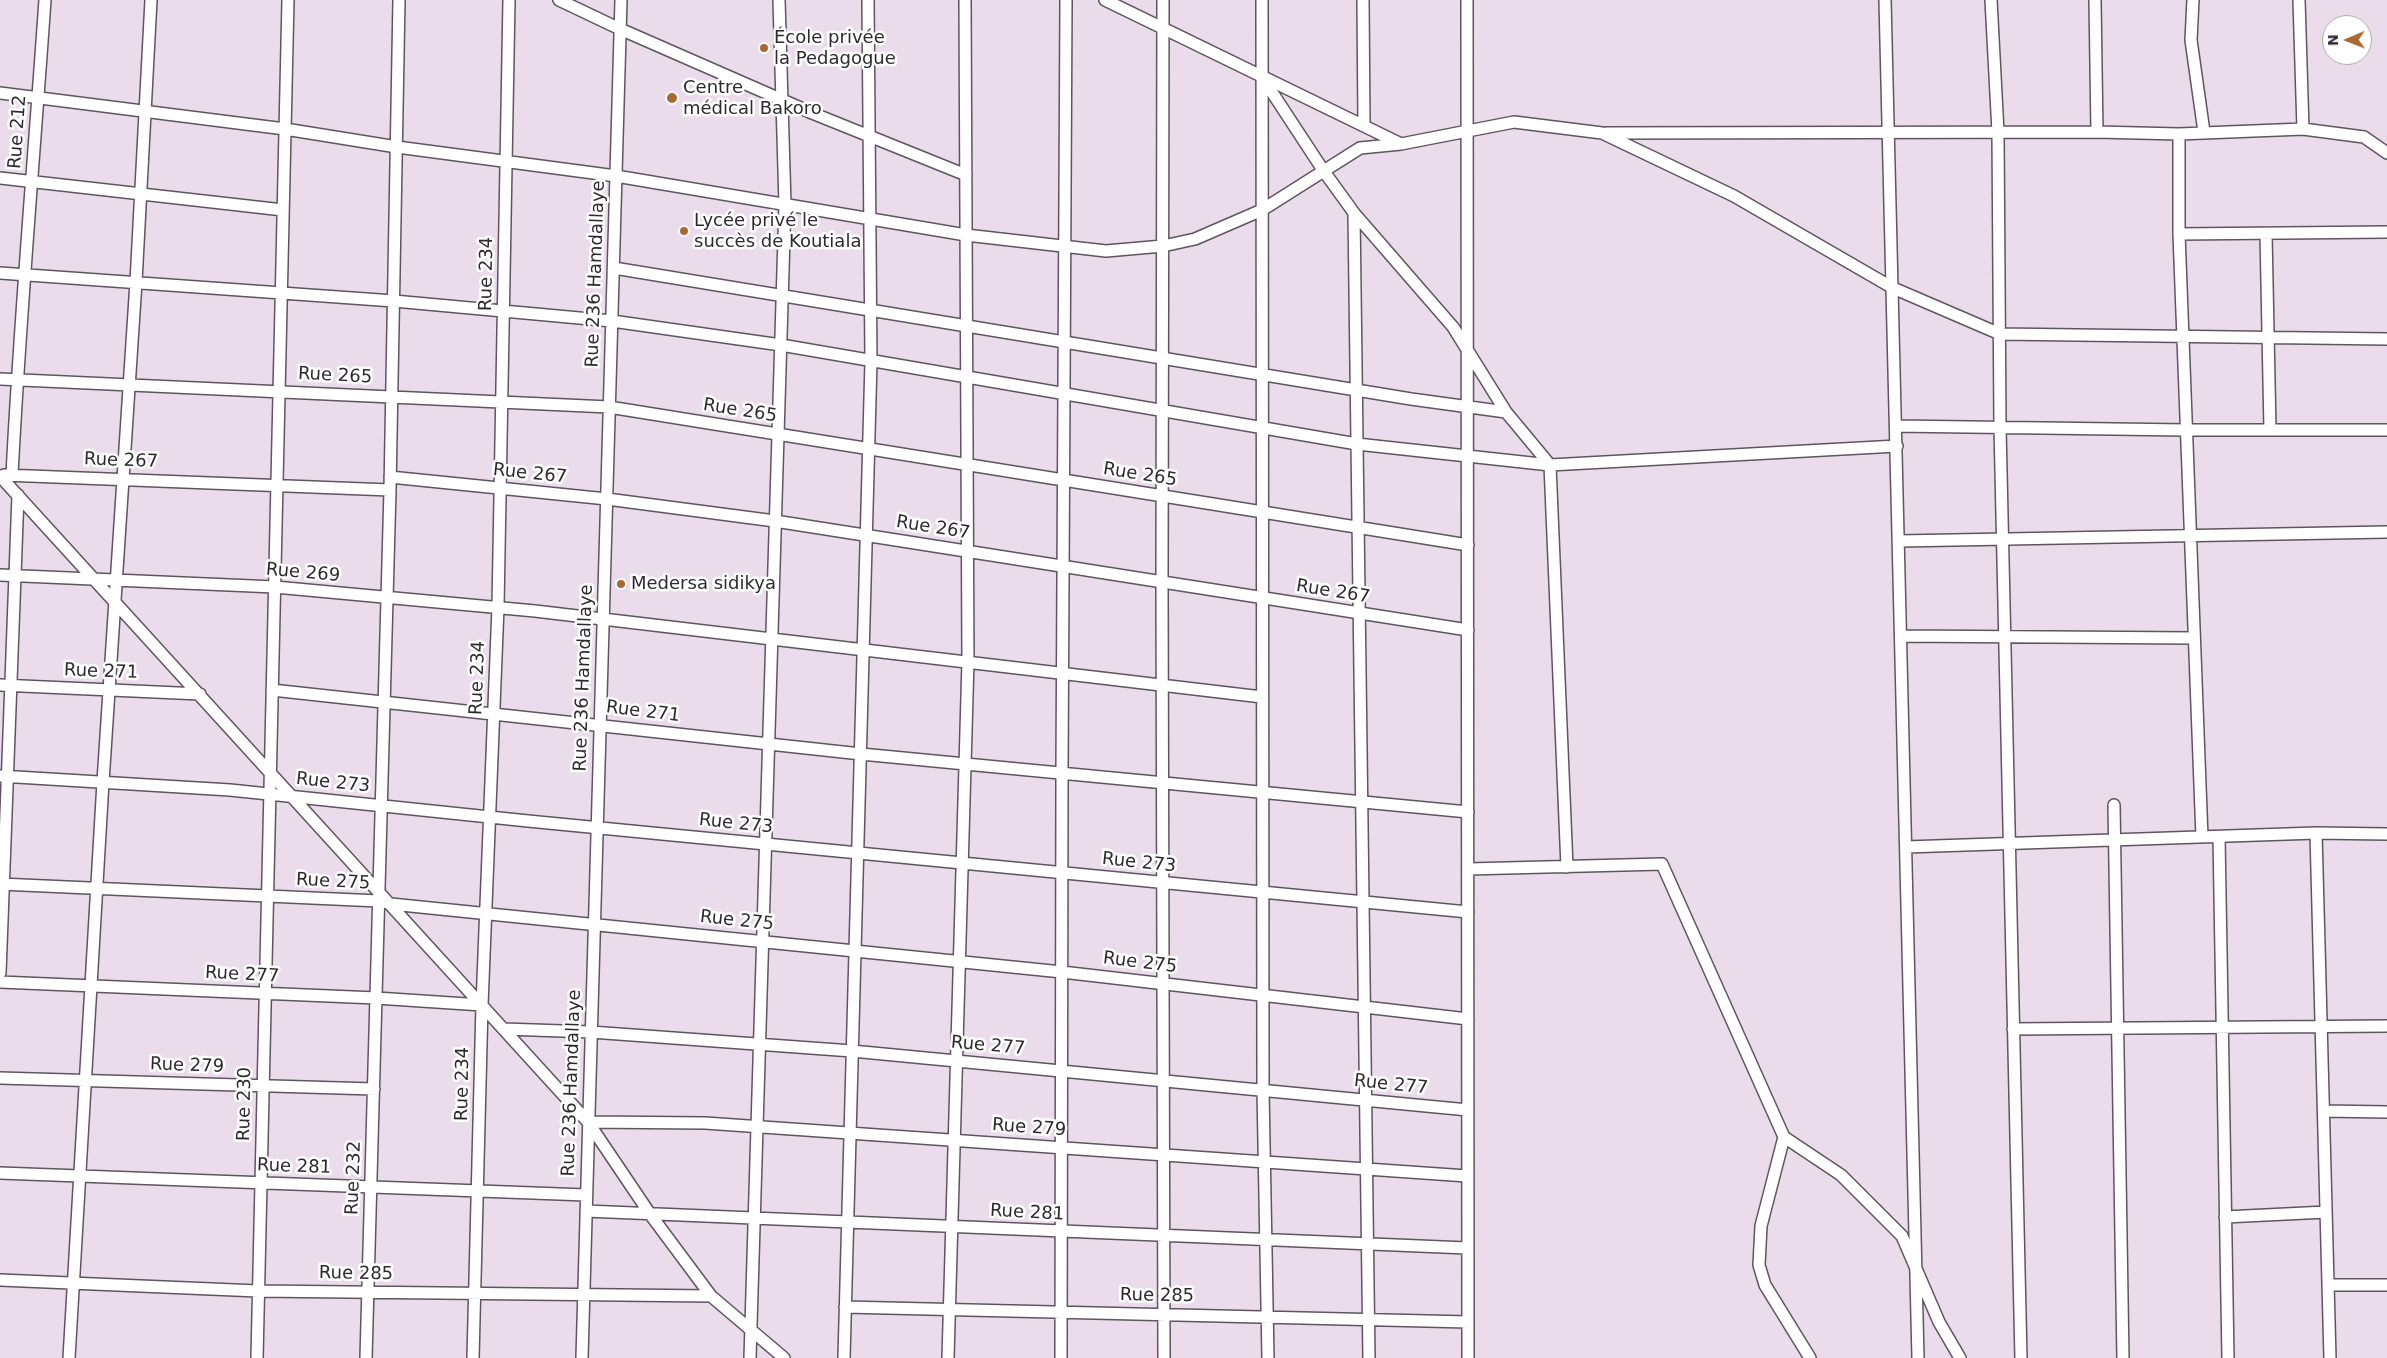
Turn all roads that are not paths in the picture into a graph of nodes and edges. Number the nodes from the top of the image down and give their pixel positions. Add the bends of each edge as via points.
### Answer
1 (44, 0) edge
2 (152, 0) edge
3 (288, 0) edge
4 (399, 0) edge
5 (509, 0) edge
6 (559, 0) edge
7 (621, 0) edge
8 (779, 0) edge
9 (868, 0) edge
10 (965, 0) edge
11 (1066, 0) edge
12 (1105, 0) edge
13 (1164, 0) edge
14 (1262, 0) edge
15 (1363, 0) edge
16 (1467, 0) edge
17 (1885, 0) edge
18 (1991, 0) edge
19 (2095, 0) edge
20 (2194, 0) edge
21 (2299, 0) edge
22 (1163, 27) junction
23 (620, 29) junction
24 (1262, 77) junction
25 (0, 93) edge
26 (782, 98) junction
27 (38, 99) junction
28 (144, 111) junction
29 (1364, 126) junction
30 (285, 129) junction
31 (2303, 129) junction
32 (1468, 131) junction
33 (1888, 132) junction
34 (1998, 132) junction
35 (2097, 132) junction
36 (2204, 132) junction
37 (1602, 133) junction
38 (869, 134) junction
39 (2179, 134) junction
40 (1401, 144) junction
41 (396, 147) junction
42 (2387, 153) edge
43 (507, 161) junction
44 (1323, 170) junction
45 (966, 175) junction
46 (616, 176) junction
47 (0, 178) edge
48 (32, 182) junction
49 (140, 194) junction
50 (785, 204) junction
51 (283, 210) junction
52 (1262, 210) junction
53 (1354, 213) junction
54 (870, 218) junction
55 (2387, 232) edge
56 (2179, 234) junction
57 (2266, 234) junction
58 (966, 235) junction
59 (1065, 246) junction
60 (1163, 246) junction
61 (614, 268) junction
62 (0, 273) edge
63 (24, 275) junction
64 (136, 282) junction
65 (1893, 288) junction
66 (281, 293) junction
67 (782, 296) junction
68 (394, 301) junction
69 (504, 310) junction
70 (871, 310) junction
71 (612, 321) junction
72 (966, 326) junction
73 (2000, 334) junction
74 (2183, 337) junction
75 (2268, 338) junction
76 (2387, 340) edge
77 (1064, 342) junction
78 (781, 345) junction
79 (1468, 351) junction
80 (1162, 358) junction
81 (871, 361) junction
82 (1262, 375) junction
83 (967, 377) junction
84 (0, 379) edge
85 (17, 379) junction
86 (130, 384) junction
87 (1356, 390) junction
88 (279, 391) junction
89 (1064, 394) junction
90 (392, 396) junction
91 (502, 401) junction
92 (609, 407) junction
93 (1468, 407) junction
94 (1162, 410) junction
95 (1506, 412) junction
96 (1896, 426) junction
97 (2000, 427) junction
98 (1262, 428) junction
99 (2186, 430) junction
100 (2270, 430) junction
101 (2387, 430) edge
102 (778, 434) junction
103 (1357, 444) junction
104 (1897, 446) junction
105 (869, 449) junction
106 (1468, 456) junction
107 (967, 465) junction
108 (1550, 465) junction
109 (0, 475) edge
110 (12, 475) junction
111 (390, 477) junction
112 (123, 479) junction
113 (1064, 480) junction
114 (277, 485) junction
115 (500, 488) junction
116 (390, 490) junction
117 (18, 495) junction
118 (1163, 496) junction
119 (606, 499) junction
120 (1262, 512) junction
121 (775, 521) junction
122 (1359, 528) junction
123 (2387, 532) edge
124 (2190, 534) junction
125 (867, 535) junction
126 (2002, 538) junction
127 (1899, 541) junction
128 (1468, 545) junction
129 (968, 551) junction
130 (1063, 566) junction
131 (0, 575) edge
132 (15, 576) junction
133 (95, 580) junction
134 (116, 580) junction
135 (1162, 582) junction
136 (275, 588) junction
137 (387, 598) junction
138 (1262, 598) junction
139 (116, 603) junction
140 (498, 607) junction
141 (1359, 614) junction
142 (603, 618) junction
143 (1468, 630) junction
144 (1901, 636) junction
145 (2005, 637) junction
146 (772, 638) junction
147 (2194, 638) junction
148 (863, 649) junction
149 (968, 661) junction
150 (1063, 673) junction
151 (1162, 684) junction
152 (6, 686) edge
153 (109, 689) junction
154 (272, 690) junction
155 (200, 694) junction
156 (1262, 696) junction
157 (384, 701) junction
158 (494, 713) junction
159 (600, 724) junction
160 (769, 744) junction
161 (860, 754) junction
162 (965, 764) junction
163 (270, 771) junction
164 (1062, 773) junction
165 (4, 776) edge
166 (103, 782) junction
167 (1162, 782) junction
168 (1262, 792) junction
169 (270, 794) junction
170 (294, 797) junction
171 (1361, 801) junction
172 (2114, 805) dead end
173 (381, 806) junction
174 (1468, 812) junction
175 (490, 817) junction
176 (597, 828) junction
177 (2316, 833) junction
178 (2387, 834) edge
179 (2202, 837) junction
180 (2220, 837) junction
181 (2115, 840) junction
182 (766, 844) junction
183 (2009, 844) junction
184 (1906, 847) junction
185 (858, 854) junction
186 (962, 863) junction
187 (1567, 867) junction
188 (1468, 869) junction
189 (1062, 873) junction
190 (1163, 883) junction
191 (2, 884) edge
192 (97, 888) junction
193 (1262, 893) junction
194 (268, 896) junction
195 (378, 896) junction
196 (1362, 903) junction
197 (391, 904) junction
198 (1468, 912) junction
199 (487, 914) junction
200 (594, 925) junction
201 (763, 942) junction
202 (855, 951) junction
203 (959, 961) junction
204 (1062, 972) junction
205 (0, 973) edge
206 (0, 982) edge
207 (1163, 984) junction
208 (91, 986) junction
209 (266, 993) junction
210 (1262, 995) junction
211 (376, 998) junction
212 (482, 1005) junction
213 (1364, 1007) junction
214 (1468, 1019) junction
215 (2387, 1026) edge
216 (2118, 1028) junction
217 (2222, 1028) junction
218 (2321, 1028) junction
219 (504, 1029) junction
220 (2013, 1029) junction
221 (591, 1032) junction
222 (760, 1044) junction
223 (852, 1051) junction
224 (956, 1061) junction
225 (1062, 1071) junction
226 (0, 1078) edge
227 (85, 1081) junction
228 (1163, 1081) junction
229 (263, 1086) junction
230 (374, 1089) junction
231 (1263, 1090) junction
232 (1365, 1100) junction
233 (1468, 1110) junction
234 (2324, 1111) junction
235 (2387, 1112) edge
236 (588, 1122) junction
237 (757, 1127) junction
238 (850, 1133) junction
239 (1784, 1137) junction
240 (954, 1140) junction
241 (1062, 1148) junction
242 (1163, 1155) junction
243 (1264, 1162) junction
244 (1366, 1169) junction
245 (0, 1173) edge
246 (80, 1175) junction
247 (1467, 1176) junction
248 (261, 1183) junction
249 (371, 1187) junction
250 (479, 1191) junction
251 (586, 1195) junction
252 (586, 1211) junction
253 (2326, 1212) junction
254 (650, 1214) junction
255 (2225, 1217) junction
256 (755, 1219) junction
257 (848, 1223) junction
258 (951, 1228) junction
259 (1061, 1232) junction
260 (1164, 1237) junction
261 (1266, 1241) junction
262 (1367, 1246) junction
263 (1467, 1248) junction
264 (1916, 1273) junction
265 (0, 1280) edge
266 (73, 1283) junction
267 (2387, 1284) edge
268 (2328, 1285) junction
269 (258, 1291) junction
270 (368, 1292) junction
271 (475, 1293) junction
272 (583, 1294) junction
273 (711, 1296) junction
274 (846, 1306) junction
275 (949, 1309) junction
276 (1062, 1312) junction
277 (1164, 1314) junction
278 (1267, 1317) junction
279 (1368, 1319) junction
280 (1468, 1322) junction
281 (750, 1329) junction
282 (69, 1358) edge
283 (257, 1358) edge
284 (366, 1358) edge
285 (473, 1358) edge
286 (582, 1358) edge
287 (750, 1358) edge
288 (784, 1358) edge
289 (844, 1358) edge
290 (948, 1358) edge
291 (1061, 1358) edge
292 (1164, 1358) edge
293 (1268, 1358) edge
294 (1369, 1358) edge
295 (1468, 1358) edge
296 (1810, 1358) edge
297 (1918, 1358) edge
298 (1960, 1358) edge
299 (2021, 1358) edge
300 (2123, 1358) edge
301 (2228, 1358) edge
302 (2330, 1358) edge

1 - 27 street, Rue 212
2 - 28 street
3 - 30 street, Rue 230
4 - 41 street, Rue 232
5 - 43 street, Rue 234
6 - 23 street
7 - 23 street, Rue 236 Hamdallaye
8 - 26 street
9 - 38 street
10 - 45 street
11 - 59 street
12 - 22 street
13 - 22 street
14 - 24 street
15 - 29 street
16 - 32 street
17 - 33 street
18 - 34 street
19 - 35 street
20 - 36 street via 2191,40
21 - 31 street
22 - 24 street
22 - 60 street
23 - 26 street
23 - 46 street, Rue 236 Hamdallaye
24 - 29 street
24 - 44 street
24 - 52 street
25 - 27 street
26 - 38 street
26 - 50 street
27 - 28 street
27 - 48 street, Rue 212
28 - 30 street
28 - 49 street
29 - 40 street
30 - 41 street
30 - 51 street, Rue 230
31 - 36 street
31 - 42 street via 2364,137
32 - 37 street via 1514,122
32 - 40 street
32 - 79 street
33 - 34 street
33 - 37 street
33 - 65 street
34 - 35 street
34 - 73 street
35 - 39 street
36 - 39 street
37 - 65 street via 1734,196
38 - 45 street
38 - 54 street
39 - 56 street
40 - 44 street via 1360,148
41 - 43 street
41 - 68 street, Rue 232
43 - 46 street
43 - 69 street, Rue 234
44 - 52 street
44 - 53 street
45 - 58 street
46 - 50 street
46 - 61 street, Rue 236 Hamdallaye
47 - 48 street
48 - 49 street
48 - 63 street, Rue 212
49 - 51 street
49 - 64 street
50 - 54 street
50 - 67 street
51 - 66 street, Rue 230
52 - 60 street via 1195,239
52 - 82 street
53 - 79 street via 1453,328
53 - 87 street
54 - 58 street
54 - 70 street
55 - 57 street
56 - 57 street
56 - 74 street
57 - 75 street
58 - 59 street
58 - 72 street
59 - 60 street via 1106,251
59 - 77 street
60 - 80 street
61 - 67 street
61 - 71 street, Rue 236 Hamdallaye
62 - 63 street
63 - 64 street
63 - 85 street, Rue 212
64 - 66 street
64 - 86 street
65 - 73 street
65 - 96 street
66 - 68 street
66 - 88 street, Rue 230
67 - 70 street
67 - 78 street
68 - 69 street
68 - 90 street, Rue 232
69 - 71 street
69 - 91 street, Rue 234
70 - 72 street
70 - 81 street
71 - 78 street
71 - 92 street, Rue 236 Hamdallaye
72 - 77 street
72 - 83 street
73 - 74 street
73 - 97 street
74 - 75 street
74 - 99 street
75 - 76 street
75 - 100 street
77 - 80 street
77 - 89 street
78 - 81 street
78 - 102 street
79 - 93 street
79 - 95 street
80 - 82 street
80 - 94 street
81 - 83 street
81 - 105 street
82 - 87 street
82 - 98 street
83 - 89 street
83 - 107 street
84 - 85 street, Rue 265
85 - 86 street, Rue 265
85 - 110 street, Rue 212
86 - 88 street, Rue 265
86 - 112 street
87 - 93 street
87 - 103 street
88 - 90 street, Rue 265
88 - 114 street, Rue 230
89 - 94 street
89 - 113 street
90 - 91 street, Rue 265
90 - 111 street, Rue 232
91 - 92 street, Rue 265
91 - 115 street, Rue 234
92 - 102 street, Rue 265
92 - 119 street, Rue 236 Hamdallaye
93 - 95 street
93 - 106 street
94 - 98 street
94 - 118 street
95 - 108 street
96 - 97 street
96 - 104 street
97 - 99 street
97 - 126 street
98 - 103 street
98 - 120 street
99 - 100 street
99 - 124 street
100 - 101 street
102 - 105 street, Rue 265
102 - 121 street
103 - 106 street
103 - 122 street
104 - 108 street
104 - 127 street
105 - 107 street, Rue 265
105 - 125 street
106 - 108 street
106 - 128 street
107 - 113 street, Rue 265
107 - 129 street
108 - 187 street
109 - 110 street, Rue 267
109 - 117 street
110 - 112 street, Rue 267
111 - 115 street, Rue 267
111 - 116 street, Rue 232
112 - 114 street, Rue 267
112 - 134 street
113 - 118 street, Rue 265
113 - 130 street
114 - 116 street, Rue 267
114 - 136 street, Rue 230
115 - 119 street, Rue 267
115 - 140 street, Rue 234
116 - 137 street, Rue 232
117 - 132 street
117 - 133 street
118 - 120 street, Rue 265
118 - 135 street
119 - 121 street, Rue 267
119 - 142 street, Rue 236 Hamdallaye
120 - 122 street, Rue 265
120 - 138 street
121 - 125 street, Rue 267
121 - 146 street
122 - 128 street, Rue 265
122 - 141 street
123 - 124 street
124 - 126 street
124 - 147 street
125 - 129 street, Rue 267
125 - 148 street
126 - 127 street
126 - 145 street
127 - 144 street
128 - 143 street
129 - 130 street, Rue 267
129 - 149 street
130 - 135 street, Rue 267
130 - 150 street
131 - 132 street, Rue 269
132 - 133 street, Rue 269
132 - 152 street
133 - 134 street, Rue 269
133 - 139 street
134 - 136 street, Rue 269
134 - 139 street
135 - 138 street, Rue 267
135 - 151 street
136 - 137 street, Rue 269
136 - 154 street, Rue 230
137 - 140 street, Rue 269
137 - 157 street, Rue 232
138 - 141 street, Rue 267
138 - 156 street
139 - 153 street
139 - 155 street
140 - 142 street, Rue 269
140 - 158 street, Rue 234
141 - 143 street, Rue 267
141 - 171 street
142 - 146 street, Rue 269
142 - 159 street, Rue 236 Hamdallaye
143 - 174 street
144 - 145 street
144 - 184 street
145 - 147 street
145 - 183 street
146 - 148 street, Rue 269
146 - 160 street
147 - 179 street
148 - 149 street, Rue 269
148 - 161 street
149 - 150 street, Rue 269
149 - 162 street
150 - 151 street, Rue 269
150 - 164 street
151 - 156 street, Rue 269
151 - 167 street
152 - 153 street, Rue 271
152 - 165 street
153 - 155 street, Rue 271
153 - 166 street
154 - 157 street, Rue 271
154 - 163 street, Rue 230
155 - 163 street
156 - 168 street
157 - 158 street, Rue 271
157 - 173 street, Rue 232
158 - 159 street, Rue 271
158 - 175 street, Rue 234
159 - 160 street, Rue 271
159 - 176 street, Rue 236 Hamdallaye
160 - 161 street, Rue 271
160 - 182 street
161 - 162 street, Rue 271
161 - 185 street
162 - 164 street, Rue 271
162 - 186 street
163 - 169 street, Rue 230
163 - 170 street
164 - 167 street, Rue 271
164 - 189 street
165 - 166 street, Rue 273
165 - 191 street
166 - 169 street, Rue 273
166 - 192 street
167 - 168 street, Rue 271
167 - 190 street
168 - 171 street, Rue 271
168 - 193 street
169 - 170 street, Rue 273
169 - 194 street, Rue 230
170 - 173 street, Rue 273
170 - 195 street
171 - 174 street, Rue 271
171 - 196 street
172 - 181 street
173 - 175 street, Rue 273
173 - 195 street, Rue 232
174 - 188 street
175 - 176 street, Rue 273
175 - 199 street, Rue 234
176 - 182 street, Rue 273
176 - 200 street, Rue 236 Hamdallaye
177 - 178 street
177 - 180 street
177 - 218 street
179 - 180 street
179 - 181 street
180 - 217 street
181 - 183 street
181 - 216 street
182 - 185 street, Rue 273
182 - 201 street
183 - 184 street
183 - 220 street
184 - 264 street
185 - 186 street, Rue 273
185 - 202 street
186 - 189 street, Rue 273
186 - 203 street
187 - 188 street
187 - 239 street via 1662,864
188 - 198 street
189 - 190 street, Rue 273
189 - 204 street
190 - 193 street, Rue 273
190 - 207 street
191 - 192 street, Rue 275
191 - 205 street
192 - 194 street, Rue 275
192 - 208 street
193 - 196 street, Rue 273
193 - 210 street
194 - 195 street, Rue 275
194 - 209 street, Rue 230
195 - 197 street
195 - 211 street, Rue 232
196 - 198 street, Rue 273
196 - 213 street
197 - 199 street, Rue 275
197 - 212 street
198 - 214 street
199 - 200 street, Rue 275
199 - 212 street, Rue 234
200 - 201 street, Rue 275
200 - 221 street, Rue 236 Hamdallaye
201 - 202 street, Rue 275
201 - 222 street
202 - 203 street, Rue 275
202 - 223 street
203 - 204 street, Rue 275
203 - 224 street
204 - 207 street, Rue 275
204 - 225 street
206 - 208 street, Rue 277
207 - 210 street, Rue 275
207 - 228 street
208 - 209 street, Rue 277
208 - 227 street
209 - 211 street, Rue 277
209 - 229 street, Rue 230
210 - 213 street, Rue 275
210 - 231 street
211 - 212 street, Rue 277
211 - 230 street, Rue 232
212 - 219 street
212 - 250 street, Rue 234
213 - 214 street, Rue 275
213 - 232 street
214 - 233 street
215 - 218 street
216 - 217 street
216 - 220 street
216 - 300 street
217 - 218 street
217 - 255 street
218 - 234 street
219 - 221 street, Rue 277
219 - 236 street
220 - 299 street
221 - 222 street, Rue 277
221 - 236 street, Rue 236 Hamdallaye
222 - 223 street, Rue 277
222 - 237 street
223 - 224 street, Rue 277
223 - 238 street
224 - 225 street, Rue 277
224 - 240 street
225 - 228 street, Rue 277
225 - 241 street
226 - 227 street, Rue 279
227 - 229 street, Rue 279
227 - 246 street
228 - 231 street, Rue 277
228 - 242 street
229 - 230 street, Rue 279
229 - 248 street, Rue 230
230 - 249 street, Rue 232
231 - 232 street, Rue 277
231 - 243 street
232 - 233 street, Rue 277
232 - 244 street
233 - 247 street
234 - 235 street
234 - 253 street
236 - 237 street, Rue 279
236 - 251 street, Rue 236 Hamdallaye
236 - 254 street
237 - 238 street, Rue 279
237 - 256 street
238 - 240 street, Rue 279
238 - 257 street
239 - 264 street via 1841,1175 1902,1236
239 - 296 street via 1761,1226 1759,1265 1765,1285
240 - 241 street, Rue 279
240 - 258 street
241 - 242 street, Rue 279
241 - 259 street
242 - 243 street, Rue 279
242 - 260 street
243 - 244 street, Rue 279
243 - 261 street
244 - 247 street, Rue 279
244 - 262 street
245 - 246 street, Rue 281
246 - 248 street, Rue 281
246 - 266 street
247 - 263 street
248 - 249 street, Rue 281
248 - 269 street, Rue 230
249 - 250 street, Rue 281
249 - 270 street, Rue 232
250 - 251 street, Rue 281
250 - 271 street, Rue 234
251 - 252 street, Rue 236 Hamdallaye
252 - 254 street, Rue 281
252 - 272 street, Rue 236 Hamdallaye
253 - 255 street
253 - 268 street
254 - 256 street, Rue 281
254 - 273 street
255 - 301 street
256 - 257 street, Rue 281
256 - 281 street
257 - 258 street, Rue 281
257 - 274 street
258 - 259 street, Rue 281
258 - 275 street
259 - 260 street, Rue 281
259 - 276 street
260 - 261 street, Rue 281
260 - 277 street
261 - 262 street, Rue 281
261 - 278 street
262 - 263 street, Rue 281
262 - 279 street
263 - 280 street
264 - 297 street
264 - 298 street
265 - 266 street, Rue 285
266 - 269 street, Rue 285
266 - 282 street
267 - 268 street
268 - 302 street
269 - 270 street, Rue 285
269 - 283 street, Rue 230
270 - 271 street, Rue 285
270 - 284 street, Rue 232
271 - 272 street, Rue 285
271 - 285 street, Rue 234
272 - 273 street, Rue 285
272 - 286 street, Rue 236 Hamdallaye
273 - 281 street
274 - 275 street, Rue 285
274 - 289 street
275 - 276 street, Rue 285
275 - 290 street
276 - 277 street, Rue 285
276 - 291 street
277 - 278 street, Rue 285
277 - 292 street
278 - 279 street, Rue 285
278 - 293 street
279 - 280 street, Rue 285
279 - 294 street
280 - 295 street
281 - 287 street
281 - 288 street

